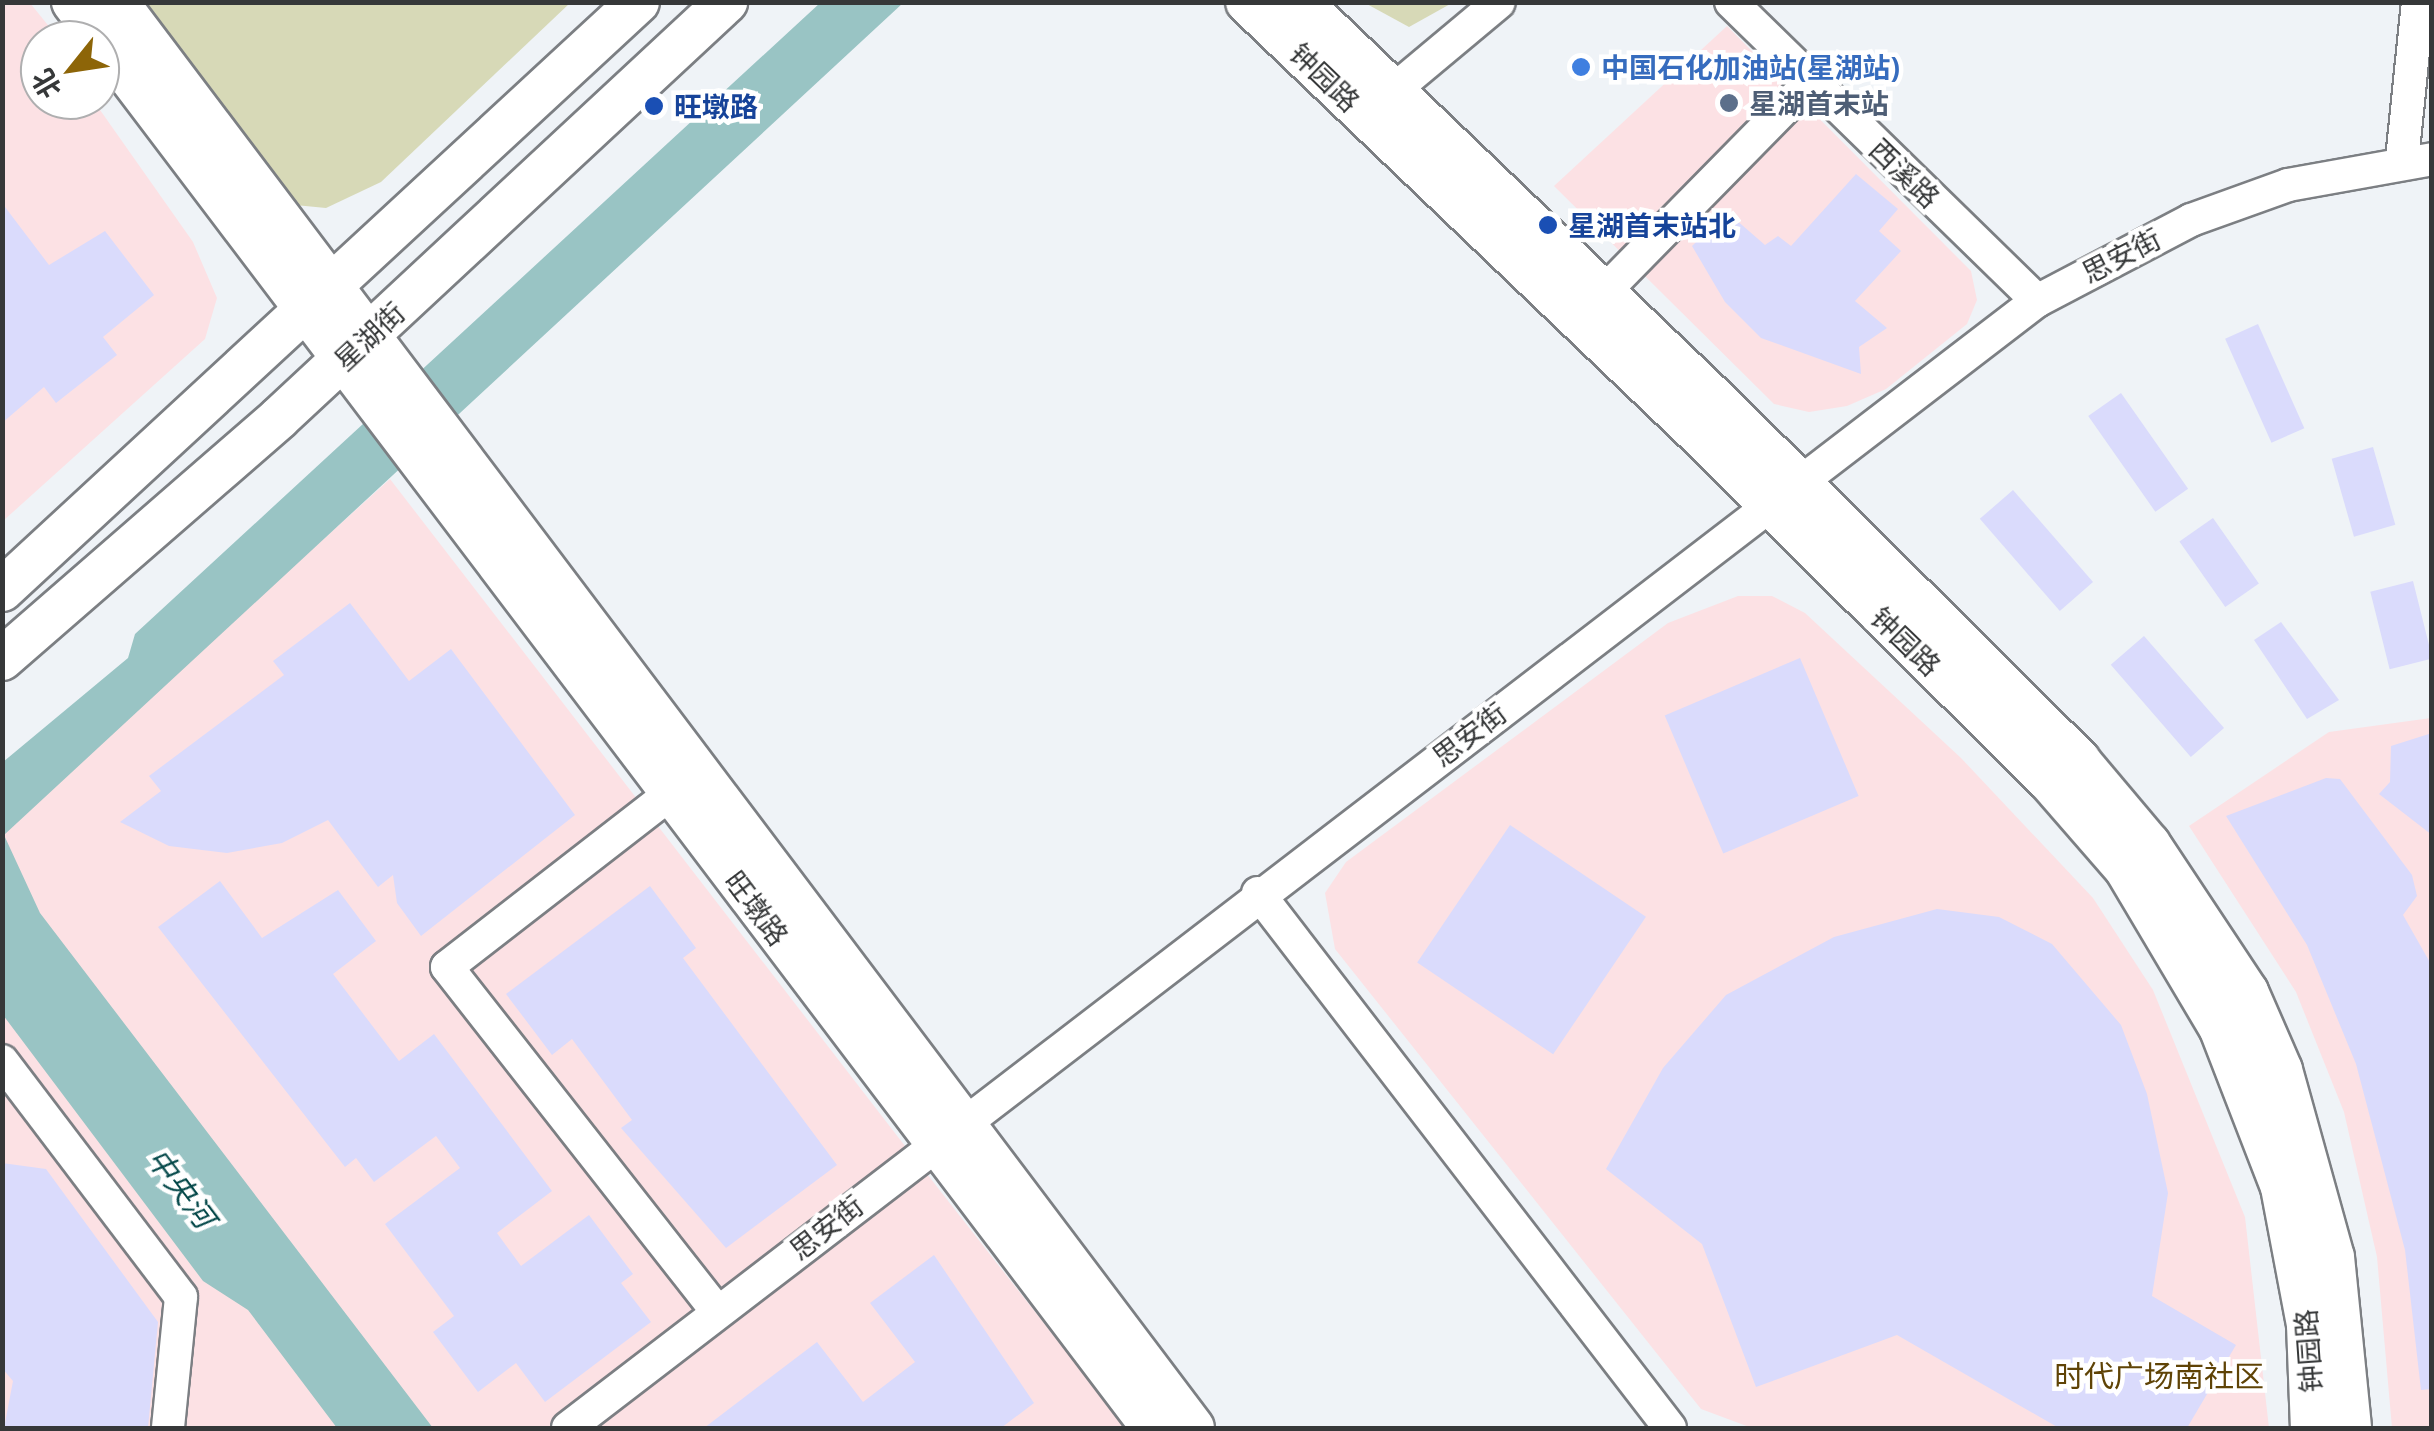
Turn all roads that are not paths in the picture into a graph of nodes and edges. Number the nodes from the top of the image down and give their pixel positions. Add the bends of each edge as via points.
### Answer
1 (74, 2) edge
2 (116, 2) edge
3 (638, 2) edge
4 (726, 2) edge
5 (1247, 2) edge
6 (1300, 2) edge
7 (1499, 2) edge
8 (1732, 2) edge
9 (2418, 2) edge
10 (1811, 81) junction
11 (1379, 102) junction
12 (2417, 160) edge
13 (1604, 292) junction
14 (321, 300) junction
15 (2036, 301) junction
16 (356, 347) junction
17 (439, 456) junction
18 (1786, 495) junction
19 (2, 590) edge
20 (2, 659) edge
21 (670, 794) junction
22 (1258, 893) junction
23 (2, 1061) edge
24 (948, 1133) junction
25 (717, 1311) junction
26 (168, 1428) edge
27 (568, 1428) edge
28 (1153, 1428) edge
29 (1193, 1428) edge
30 (1670, 1428) edge
31 (2312, 1428) edge
32 (2350, 1428) edge

1 - 14 main road, 旺墩路
2 - 14 main road, 旺墩路
3 - 14 main road
4 - 16 main road, 星湖街
5 - 11 main road, 钟园路
6 - 11 main road, 钟园路
7 - 11 street
8 - 10 street, 西溪路
9 - 12 street
10 - 13 street
10 - 15 street, 西溪路
11 - 13 main road, 钟园路
11 - 18 main road, 钟园路
12 - 15 street, 思安街 via 2288,185 2191,220
13 - 18 main road, 钟园路
14 - 16 main road, 旺墩路
14 - 19 main road
15 - 18 street, 思安街
16 - 17 main road, 旺墩路
16 - 20 main road, 星湖街
17 - 21 main road, 旺墩路
17 - 24 main road, 旺墩路
18 - 22 street, 思安街
18 - 31 main road, 钟园路 via 2078,810 2185,961 2237,1063 2282,1187 2308,1325
18 - 32 main road, 钟园路 via 2104,788 2247,992 2320,1199 2342,1311
21 - 24 main road, 旺墩路
21 - 25 street via 447,966
22 - 24 street, 思安街
22 - 30 street
23 - 26 street via 181,1297
24 - 25 street, 思安街
24 - 28 main road, 旺墩路
24 - 29 main road, 旺墩路
25 - 27 street, 思安街

